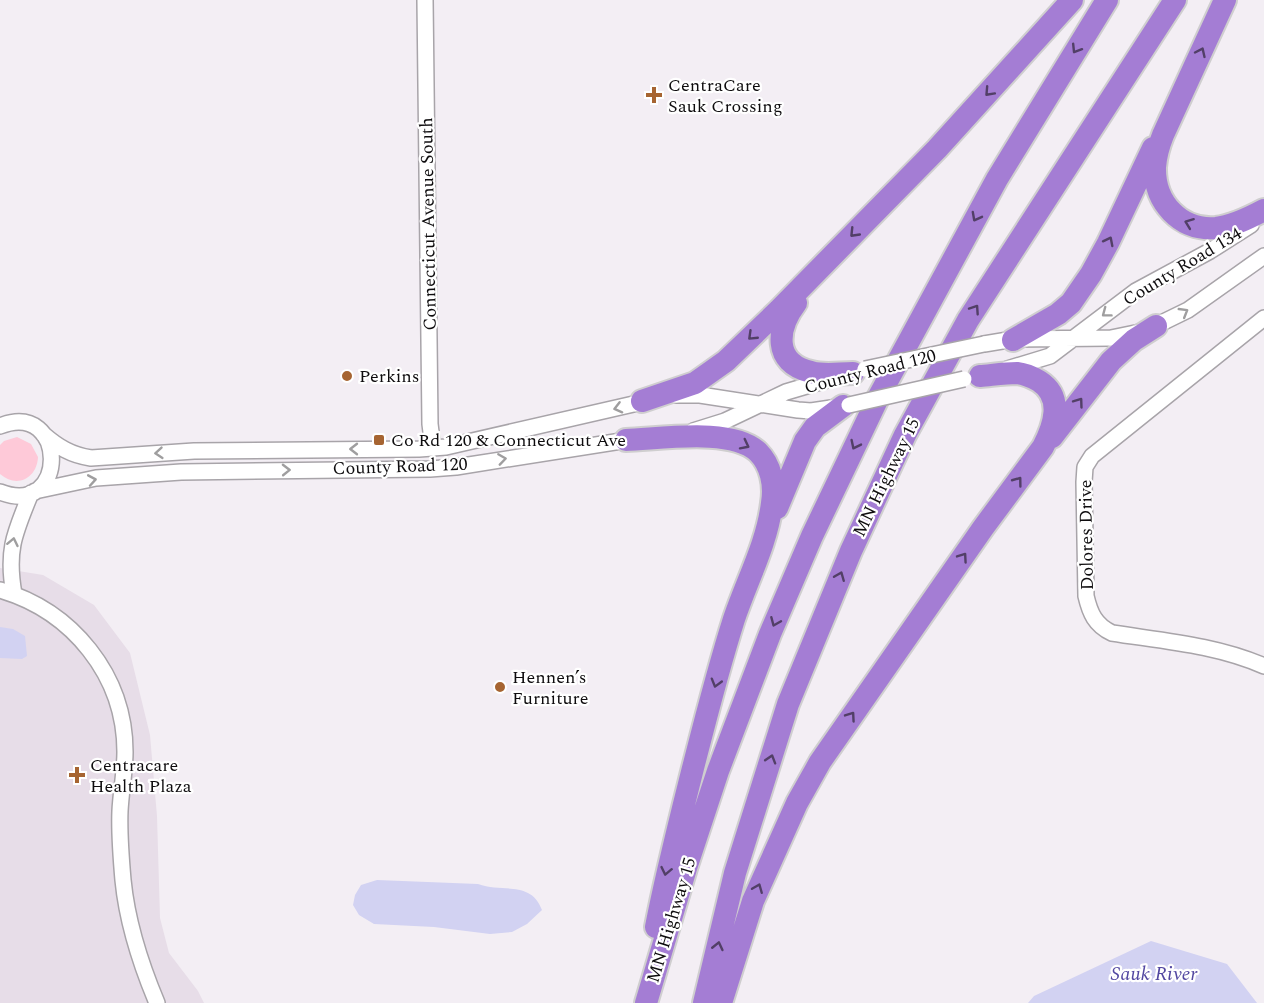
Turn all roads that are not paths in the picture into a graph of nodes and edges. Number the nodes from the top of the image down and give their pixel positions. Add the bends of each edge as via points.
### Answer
1 (425, 0) edge
2 (1072, 0) edge
3 (1107, 0) edge
4 (1175, 0) edge
5 (1225, 0) edge
6 (1189, 79) junction
7 (1264, 210) edge
8 (1264, 218) edge
9 (1264, 256) edge
10 (823, 265) junction
11 (1264, 318) edge
12 (1156, 326) junction
13 (1073, 339) junction
14 (1013, 340) junction
15 (984, 344) joint
16 (859, 371) junction
17 (972, 377) junction
18 (642, 402) junction
19 (758, 404) junction
20 (846, 405) junction
21 (0, 426) edge
22 (43, 434) junction
23 (626, 440) junction
24 (1043, 447) junction
25 (433, 448) junction
26 (0, 492) edge
27 (33, 492) junction
28 (764, 540) junction
29 (7, 592) edge
30 (1264, 666) edge
31 (157, 1003) edge
32 (644, 1003) edge
33 (704, 1003) edge
34 (721, 1003) edge

1 - 25 street, Connecticut Avenue South
2 -> 10 highway via 937,149
3 -> 32 highway, MN Highway 15 via 997,179 878,398 812,536 718,771
33 -> 4 highway, MN Highway 15 via 735,873 788,704 850,551 905,435 968,320
6 -> 5 highway
7 -> 6 highway via 1230,226 1203,228 1189,225 1164,202 1156,182 1157,152
14 -> 6 highway via 1058,314 1081,290
8 -> 13 street, County Road 134 via 1136,291
12 -> 9 street, County Road 134 via 1188,310
10 - 16 highway via 787,315 783,352 791,364 812,373
10 -> 18 highway via 709,375
11 - 30 street, Dolores Drive via 1092,456 1085,467 1084,482 1086,596 1094,619 1102,628 1224,652
12 - 13 street, County Road 134 via 1130,335
24 -> 12 highway via 1111,361
13 - 14 street, County Road 134
13 - 17 street, County Road 134 via 1050,356
14 - 15 street, County Road 134
15 - 16 street, County Road 120, bridge
16 - 19 street, County Road 120
17 - 20 street, County Road 120, bridge
17 - 24 highway via 1024,374 1042,383 1055,406
18 - 19 street, County Road 120 via 700,395
18 -> 25 street, County Road 120
19 - 20 street, County Road 120 via 811,411
19 - 23 street, County Road 120 via 696,430
20 - 28 highway via 814,427 805,441
21 - 22 street, County Road 120 via 17,422
25 -> 22 street, County Road 120 via 194,451 91,458 66,451
22 - 27 street via 53,462 46,480
27 -> 23 street, County Road 120 via 96,478 181,472 456,467
23 -> 28 highway via 704,436 748,444 759,453 772,479 772,503
34 -> 24 highway via 753,901 820,762
26 - 27 street, County Road 120 via 11,496
29 -> 27 street via 11,548
28 -> 32 highway via 734,619 667,868
29 - 31 street via 36,605 76,633 107,675 117,700 125,752 120,813 123,882 144,974

